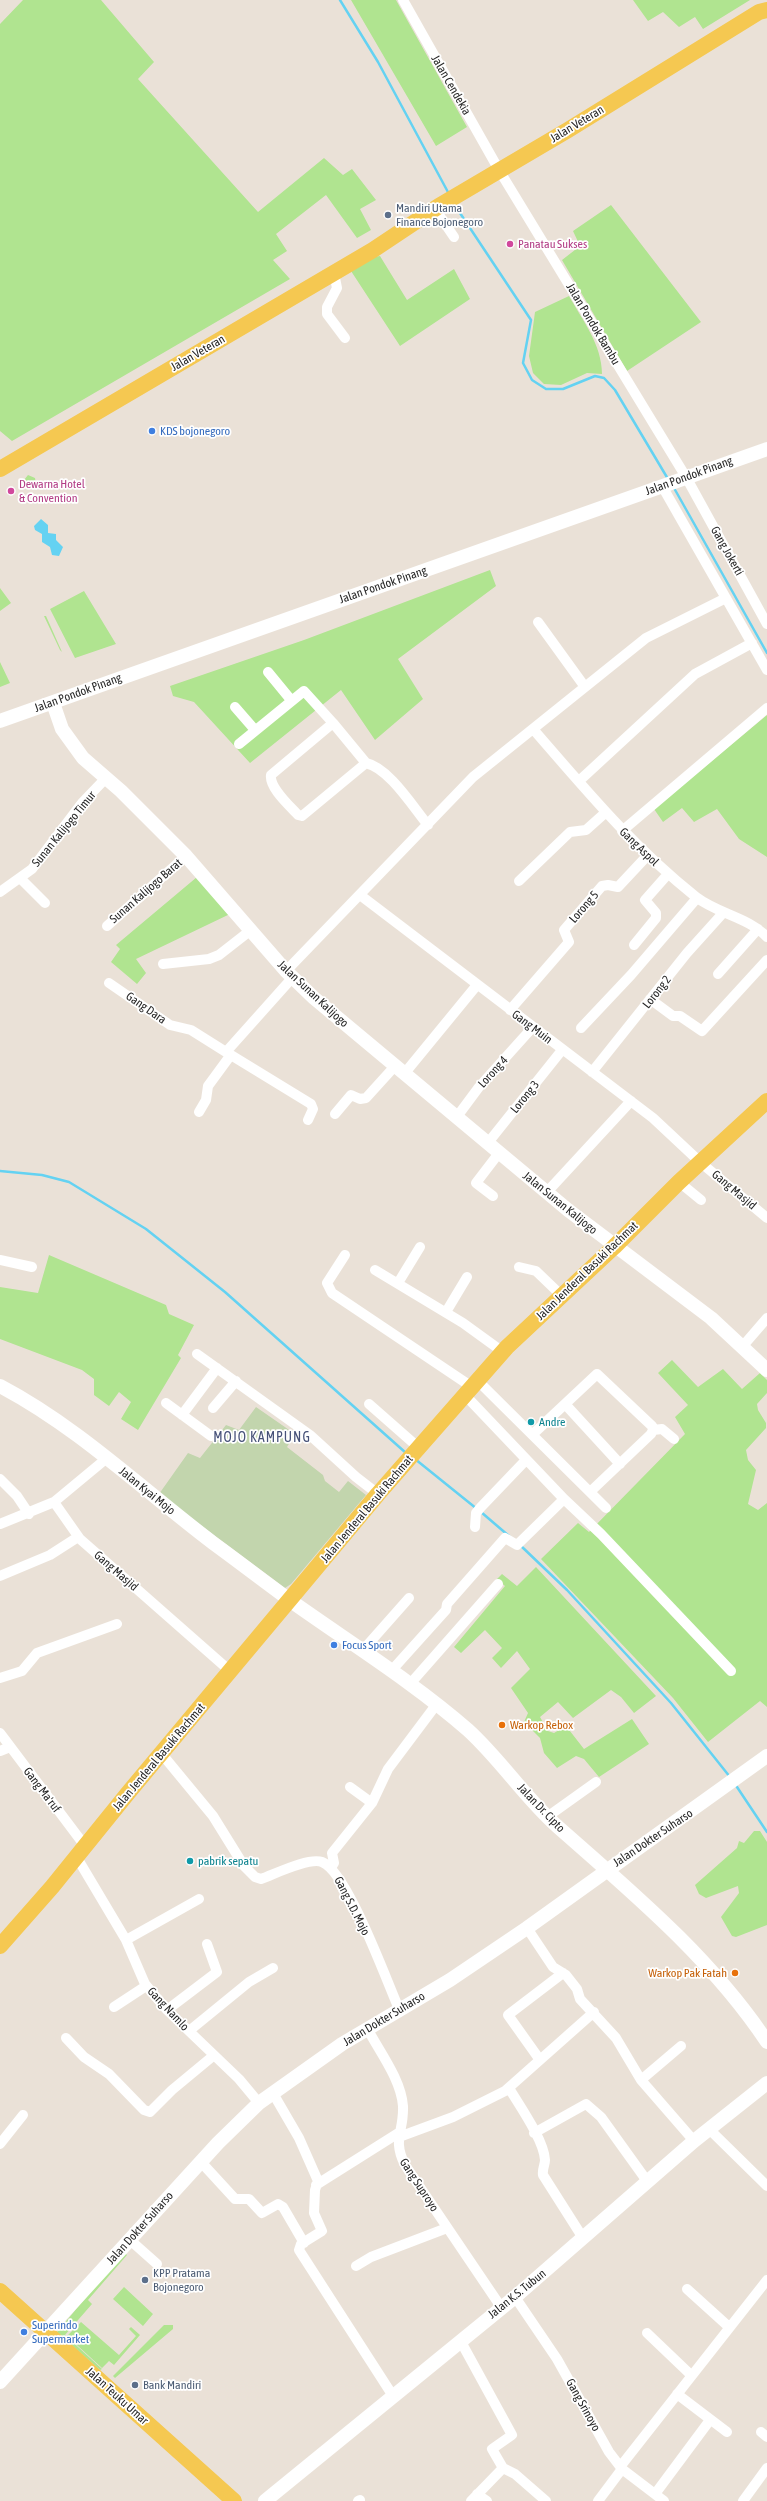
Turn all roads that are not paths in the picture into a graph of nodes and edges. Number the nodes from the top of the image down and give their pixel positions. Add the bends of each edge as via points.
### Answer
1 (403, 0) edge
2 (764, 8) edge
3 (499, 170) junction
4 (437, 208) junction
5 (394, 234) junction
6 (454, 238) dead end
7 (334, 273) junction
8 (345, 338) dead end
9 (767, 449) edge
10 (0, 457) edge
11 (0, 469) edge
12 (681, 479) junction
13 (663, 486) junction
14 (726, 598) junction
15 (538, 622) dead end
16 (767, 624) edge
17 (752, 643) junction
18 (767, 670) edge
19 (268, 672) dead end
20 (584, 687) junction
21 (291, 700) junction
22 (53, 703) junction
23 (235, 707) dead end
24 (767, 708) edge
25 (0, 721) edge
26 (334, 723) junction
27 (255, 730) junction
28 (533, 730) junction
29 (238, 744) dead end
30 (366, 763) junction
31 (106, 778) junction
32 (578, 782) junction
33 (606, 813) junction
34 (428, 825) junction
35 (622, 831) junction
36 (186, 856) junction
37 (647, 856) junction
38 (668, 874) junction
39 (20, 878) junction
40 (519, 881) dead end
41 (0, 892) edge
42 (360, 895) junction
43 (697, 898) junction
44 (45, 902) dead end
45 (723, 913) junction
46 (106, 926) dead end
47 (758, 929) junction
48 (251, 930) junction
49 (767, 937) edge
50 (634, 945) dead end
51 (767, 960) edge
52 (163, 964) dead end
53 (289, 974) junction
54 (718, 974) dead end
55 (109, 983) dead end
56 (477, 985) junction
57 (650, 999) junction
58 (510, 1010) junction
59 (532, 1028) junction
60 (581, 1028) dead end
61 (562, 1050) junction
62 (228, 1054) junction
63 (399, 1070) junction
64 (592, 1072) junction
65 (631, 1101) junction
66 (767, 1101) edge
67 (199, 1112) dead end
68 (336, 1114) dead end
69 (456, 1118) junction
70 (308, 1120) dead end
71 (487, 1144) junction
72 (499, 1153) junction
73 (700, 1162) junction
74 (679, 1182) junction
75 (547, 1192) junction
76 (493, 1196) dead end
77 (700, 1200) dead end
78 (767, 1218) edge
79 (420, 1247) dead end
80 (614, 1247) junction
81 (345, 1255) dead end
82 (0, 1260) edge
83 (32, 1267) dead end
84 (519, 1267) dead end
85 (375, 1270) dead end
86 (467, 1277) dead end
87 (398, 1283) junction
88 (562, 1296) junction
89 (446, 1312) junction
90 (767, 1318) edge
91 (742, 1347) junction
92 (503, 1352) junction
93 (197, 1354) dead end
94 (217, 1368) junction
95 (767, 1370) edge
96 (236, 1380) junction
97 (0, 1386) edge
98 (472, 1388) junction
99 (166, 1403) dead end
100 (369, 1404) dead end
101 (564, 1404) junction
102 (213, 1408) dead end
103 (182, 1415) junction
104 (653, 1430) junction
105 (533, 1434) junction
106 (211, 1436) dead end
107 (674, 1439) dead end
108 (415, 1452) junction
109 (107, 1458) junction
110 (525, 1461) junction
111 (620, 1464) junction
112 (0, 1479) edge
113 (590, 1492) junction
114 (378, 1494) junction
115 (564, 1499) junction
116 (54, 1502) junction
117 (606, 1508) dead end
118 (29, 1514) junction
119 (0, 1524) edge
120 (475, 1528) dead end
121 (78, 1537) junction
122 (0, 1576) edge
123 (498, 1584) dead end
124 (410, 1598) dead end
125 (290, 1600) junction
126 (117, 1624) dead end
127 (363, 1650) junction
128 (392, 1670) junction
129 (731, 1670) dead end
130 (230, 1671) junction
131 (0, 1678) edge
132 (410, 1684) junction
133 (436, 1705) junction
134 (0, 1733) edge
135 (10, 1747) junction
136 (0, 1751) edge
137 (162, 1753) junction
138 (767, 1756) edge
139 (596, 1782) dead end
140 (350, 1787) dead end
141 (372, 1803) junction
142 (547, 1817) junction
143 (81, 1851) junction
144 (331, 1868) junction
145 (606, 1869) junction
146 (199, 1899) dead end
147 (527, 1928) junction
148 (126, 1940) junction
149 (1, 1941) edge
150 (207, 1944) dead end
151 (273, 1968) dead end
152 (563, 1973) junction
153 (146, 1986) junction
154 (114, 2007) dead end
155 (399, 2009) junction
156 (167, 2010) junction
157 (594, 2012) junction
158 (367, 2028) junction
159 (189, 2031) junction
160 (66, 2038) dead end
161 (767, 2042) edge
162 (681, 2046) dead end
163 (213, 2056) junction
164 (540, 2060) junction
165 (641, 2080) junction
166 (767, 2083) edge
167 (509, 2088) junction
168 (274, 2095) junction
169 (259, 2103) junction
170 (23, 2115) dead end
171 (709, 2129) junction
172 (534, 2133) junction
173 (399, 2135) junction
174 (694, 2141) junction
175 (0, 2144) edge
176 (201, 2162) junction
177 (647, 2181) junction
178 (316, 2186) junction
179 (767, 2186) edge
180 (447, 2228) junction
181 (582, 2238) junction
182 (130, 2240) junction
183 (304, 2243) junction
184 (157, 2264) dead end
185 (356, 2266) dead end
186 (767, 2280) edge
187 (687, 2289) dead end
188 (0, 2291) edge
189 (515, 2297) junction
190 (501, 2307) junction
191 (728, 2327) junction
192 (46, 2332) junction
193 (647, 2333) dead end
194 (460, 2340) junction
195 (691, 2375) junction
196 (0, 2382) edge
197 (677, 2394) junction
198 (392, 2396) junction
199 (710, 2420) junction
200 (727, 2432) dead end
201 (503, 2468) junction
202 (621, 2468) junction
203 (767, 2468) edge
204 (655, 2494) junction
205 (474, 2497) edge
206 (234, 2501) edge
207 (265, 2501) edge
208 (487, 2501) edge
209 (546, 2501) edge
210 (598, 2501) edge
211 (664, 2501) edge
212 (743, 2501) edge

1 - 3 street, Jalan Cendekia
2 - 3 main road, Jalan Veteran
3 - 4 main road, Jalan Veteran
3 - 12 street, Jalan Pondok Bambu
4 - 5 main road, Jalan Veteran
4 - 6 street
5 - 7 main road, Jalan Veteran
5 - 10 main road, Jalan Veteran via 369,242
7 - 8 street via 337,288 327,307 327,314
7 - 11 main road, Jalan Veteran
9 - 12 street, Jalan Pondok Pinang
12 - 13 street, Jalan Pondok Pinang
12 - 16 street, Gang Jokerti
13 - 14 street
13 - 22 street, Jalan Pondok Pinang
14 - 17 street
14 - 20 street via 646,638
15 - 20 street
17 - 18 street
17 - 32 street via 695,674
19 - 21 street
20 - 28 street
21 - 26 street via 306,691
21 - 27 street
22 - 25 street, Jalan Pondok Pinang
22 - 31 street, Jalan Sunan Kalijogo via 69,741 83,758
23 - 27 street
24 - 35 street
26 - 30 street
26 - 30 street via 271,775 273,785 298,815 302,816
27 - 29 street
28 - 32 street, Gang Aspol
28 - 34 street via 473,777
30 - 34 street via 385,772
31 - 36 street, Jalan Sunan Kalijogo
31 - 39 street, Sunan Kalijogo Timur via 82,803 32,869
32 - 33 street, Gang Aspol
33 - 35 street, Gang Aspol
33 - 40 street via 586,830 570,832
34 - 42 street
35 - 37 street, Gang Aspol
36 - 46 street, Sunan Kalijogo Barat
36 - 48 street, Jalan Sunan Kalijogo
37 - 38 street, Gang Aspol
37 - 58 street, Lorong 5 via 618,887 602,886 564,930 569,942
38 - 43 street, Gang Aspol
38 - 50 street via 645,900 656,913 656,918
39 - 41 street, Sunan Kalijogo Timur
39 - 44 street
42 - 53 street
42 - 56 street, Gang Muin
43 - 45 street, Gang Aspol
43 - 60 street via 632,975
45 - 47 street, Gang Aspol
45 - 57 street, Lorong 2
47 - 49 street, Gang Aspol
47 - 54 street
48 - 52 street via 219,955 209,959
48 - 53 street, Jalan Sunan Kalijogo
51 - 57 street via 702,1031
53 - 62 street
53 - 63 street, Jalan Sunan Kalijogo
55 - 62 street, Gang Dara via 170,1025 191,1030
56 - 58 street, Gang Muin
56 - 63 street
57 - 64 street, Lorong 2
58 - 59 street, Gang Muin
59 - 61 street, Gang Muin
59 - 69 street, Lorong 4 via 479,1087
61 - 64 street, Gang Muin
61 - 71 street, Lorong 3
62 - 67 street via 208,1086 206,1100
62 - 70 street, Gang Dara via 311,1104 313,1108
63 - 68 street via 366,1098 360,1099 351,1095
63 - 69 street, Jalan Sunan Kalijogo
64 - 65 street, Gang Muin
65 - 73 street, Gang Muin
65 - 75 street
66 - 73 main road, Jalan Jenderal Basuki Rachmat
69 - 71 street, Jalan Sunan Kalijogo
71 - 72 street, Jalan Sunan Kalijogo
72 - 75 street, Jalan Sunan Kalijogo
72 - 76 street via 476,1183
73 - 74 main road, Jalan Jenderal Basuki Rachmat
73 - 78 street, Gang Masjid
74 - 77 street
74 - 80 main road, Jalan Jenderal Basuki Rachmat
75 - 80 street, Jalan Sunan Kalijogo
79 - 87 street
80 - 88 main road, Jalan Jenderal Basuki Rachmat
80 - 91 street, Jalan Sunan Kalijogo via 711,1318
81 - 98 street via 327,1283 328,1288 338,1298
82 - 83 street
84 - 88 street via 536,1271
85 - 87 street
86 - 89 street
87 - 89 street
88 - 92 main road, Jalan Jenderal Basuki Rachmat
89 - 92 street
90 - 91 street
91 - 95 street, Jalan Sunan Kalijogo
92 - 98 main road, Jalan Jenderal Basuki Rachmat
93 - 94 street
94 - 96 street
94 - 103 street
96 - 102 street
96 - 114 street via 310,1435
97 - 109 street, Jalan Kyai Mojo via 28,1400
98 - 105 street
98 - 108 main road, Jalan Jenderal Basuki Rachmat
98 - 110 street
99 - 103 street
100 - 108 street
101 - 104 street via 597,1374 652,1426
101 - 105 street
101 - 111 street
103 - 106 street
104 - 107 street via 662,1429
104 - 111 street
105 - 113 street
108 - 114 main road, Jalan Jenderal Basuki Rachmat
109 - 116 street
109 - 125 street, Jalan Kyai Mojo via 169,1509
110 - 115 street
110 - 120 street via 478,1510
111 - 113 street
112 - 118 street via 18,1496
113 - 117 street
114 - 125 main road, Jalan Jenderal Basuki Rachmat
115 - 128 street via 520,1543 505,1538 447,1604 446,1610
115 - 129 street via 602,1534
116 - 118 street
116 - 121 street, Gang Masjid
118 - 119 street
121 - 122 street via 50,1555
121 - 130 street, Gang Masjid
123 - 132 street
124 - 127 street
125 - 127 street, Jalan Dr. Cipto
125 - 130 main road, Jalan Jenderal Basuki Rachmat
126 - 131 street via 37,1653 22,1671
127 - 128 street, Jalan Dr. Cipto
128 - 132 street, Jalan Dr. Cipto
130 - 137 main road, Jalan Jenderal Basuki Rachmat
132 - 133 street, Jalan Dr. Cipto
133 - 141 street via 388,1769
133 - 142 street, Jalan Dr. Cipto via 484,1746
134 - 135 street, Gang Ma'ruf
135 - 136 street
135 - 143 street, Gang Ma'ruf
137 - 143 main road, Jalan Jenderal Basuki Rachmat
137 - 144 street, Gang S.D. Mojo via 213,1816 244,1866 255,1877 261,1878 312,1861 322,1862
138 - 145 street, Jalan Dokter Suharso via 740,1778
139 - 142 street
140 - 141 street
141 - 144 street via 332,1853 334,1863
142 - 145 street, Jalan Dr. Cipto
143 - 148 street, Gang Namlo
143 - 149 main road, Jalan Jenderal Basuki Rachmat
144 - 155 street, Gang S.D. Mojo via 342,1882 362,1922
145 - 147 street, Jalan Dokter Suharso
145 - 161 street, Jalan Dr. Cipto via 699,1957 731,1993
146 - 148 street
147 - 152 street via 553,1967
147 - 155 street, Jalan Dokter Suharso via 450,1980
148 - 153 street, Gang Namlo
150 - 156 street via 217,1972
151 - 159 street via 249,1982
152 - 157 street via 577,1989 580,1999
152 - 164 street via 508,2015
153 - 154 street
153 - 156 street, Gang Namlo
155 - 158 street, Jalan Dokter Suharso
156 - 159 street, Gang Namlo
157 - 164 street
157 - 165 street via 616,2038
158 - 168 street, Jalan Dokter Suharso
158 - 173 street, Gang Suproyo via 396,2084 403,2105
159 - 163 street, Gang Namlo
160 - 163 street via 84,2057 109,2074 144,2110 150,2112
162 - 165 street
163 - 169 street, Gang Namlo
164 - 167 street
165 - 174 street
166 - 171 street, Jalan K.S. Tubun
167 - 172 street
167 - 173 street via 453,2117
168 - 169 street, Jalan Dokter Suharso
168 - 178 street via 299,2138 318,2181
169 - 176 street, Jalan Dokter Suharso
170 - 175 street
171 - 174 street, Jalan K.S. Tubun
171 - 179 street
172 - 177 street via 586,2104 601,2118
172 - 181 street via 545,2161 543,2175
173 - 178 street
173 - 180 street, Gang Suproyo via 399,2153 405,2165
174 - 177 street, Jalan K.S. Tubun
176 - 182 street, Jalan Dokter Suharso
176 - 183 street via 235,2200 249,2198 262,2212 278,2204 283,2207
177 - 181 street, Jalan K.S. Tubun
178 - 183 street via 314,2213 322,2231
180 - 185 street via 371,2257
180 - 190 street, Gang Suproyo
181 - 189 street, Jalan K.S. Tubun
182 - 184 street
182 - 192 street, Jalan Dokter Suharso
183 - 198 street via 299,2250
186 - 191 street
187 - 191 street
188 - 192 main road, Jalan Teuku Umar
189 - 190 street, Jalan K.S. Tubun
189 - 202 street, Gang Srinoyo via 557,2360 609,2452
190 - 194 street, Jalan K.S. Tubun
191 - 195 street
192 - 196 street, Jalan Dokter Suharso
192 - 206 main road, Jalan Teuku Umar
193 - 195 street
194 - 198 street, Jalan K.S. Tubun
194 - 201 street via 512,2435 492,2449
195 - 197 street
197 - 199 street
197 - 202 street
198 - 207 street, Jalan K.S. Tubun
199 - 200 street
199 - 204 street
201 - 205 street
201 - 209 street
202 - 204 street, Gang Srinoyo
202 - 210 street
203 - 212 street
204 - 211 street, Gang Srinoyo
205 - 208 street

